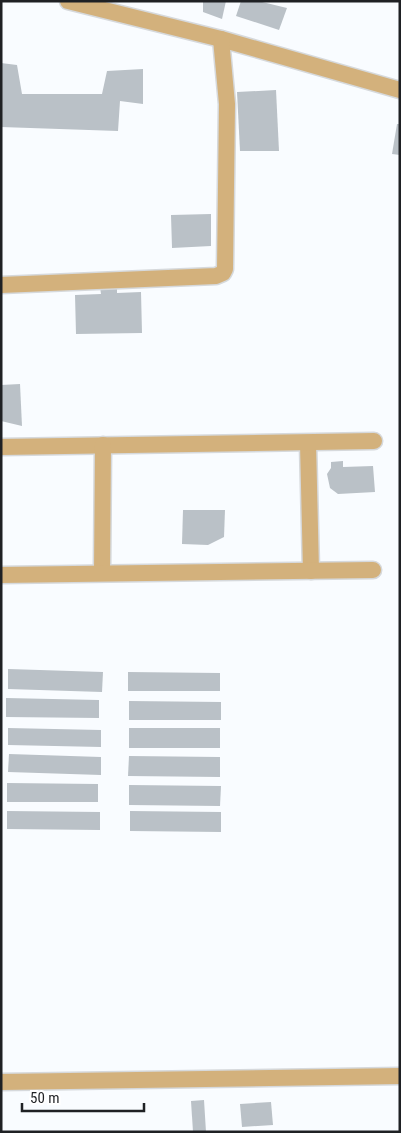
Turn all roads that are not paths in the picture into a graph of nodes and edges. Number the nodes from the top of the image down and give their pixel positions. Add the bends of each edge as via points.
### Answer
1 (68, 1) edge
2 (221, 40) junction
3 (400, 90) edge
4 (1, 285) edge
5 (308, 442) junction
6 (374, 442) dead end
7 (103, 445) junction
8 (1, 447) edge
9 (373, 570) dead end
10 (311, 571) junction
11 (102, 573) junction
12 (1, 575) edge
13 (400, 1076) edge
14 (1, 1082) edge

1 - 2 street
2 - 3 street
2 - 4 street via 227,104 225,269 222,273 216,276
5 - 6 street
5 - 7 street
5 - 10 street
7 - 8 street
7 - 11 street
9 - 10 street
10 - 11 street
11 - 12 street
13 - 14 street

